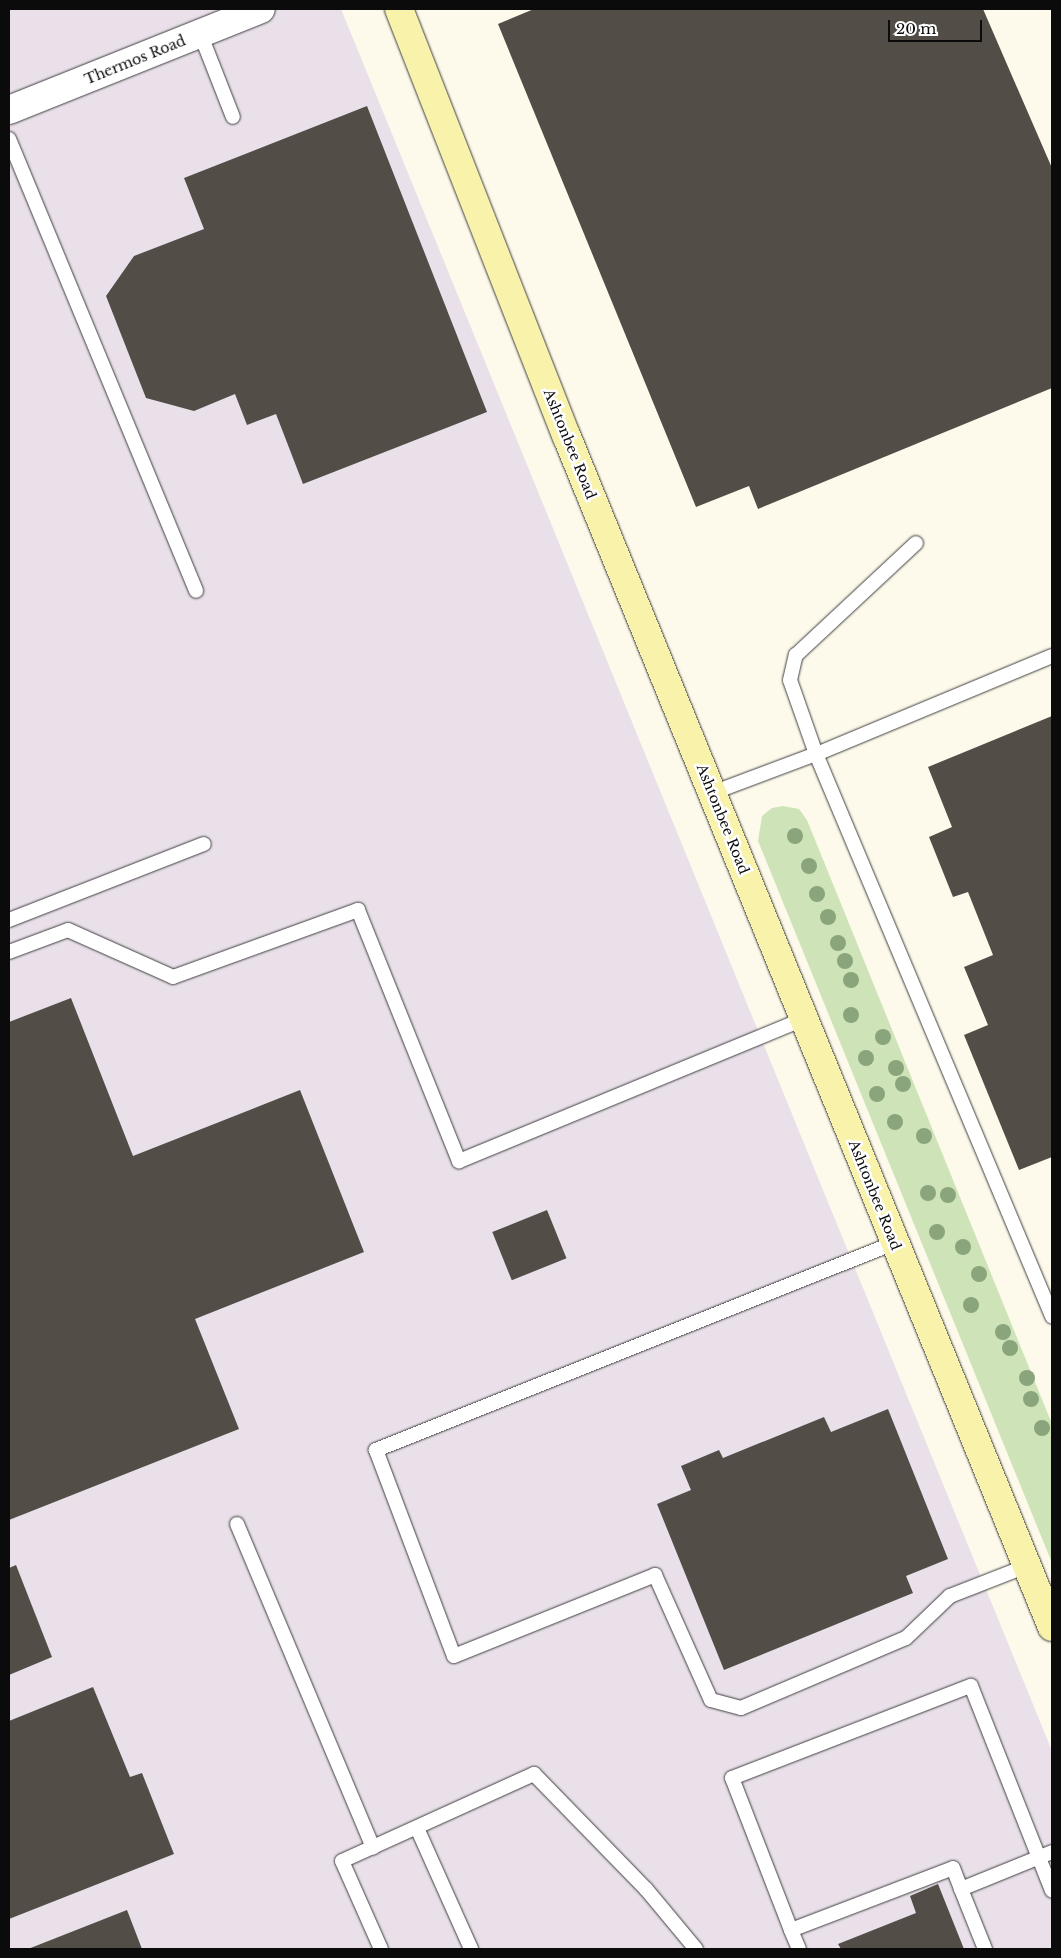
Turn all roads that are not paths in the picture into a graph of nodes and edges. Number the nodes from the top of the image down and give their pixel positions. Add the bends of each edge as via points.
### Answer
1 (261, 9) edge
2 (399, 9) edge
3 (200, 33) junction
4 (9, 110) edge
5 (233, 117) dead end
6 (9, 139) edge
7 (916, 543) dead end
8 (196, 591) dead end
9 (1052, 656) edge
10 (816, 754) junction
11 (712, 793) junction
12 (204, 844) dead end
13 (9, 920) edge
14 (9, 952) edge
15 (804, 1020) junction
16 (894, 1243) junction
17 (1052, 1316) edge
18 (237, 1524) dead end
19 (1026, 1566) junction
20 (1052, 1627) edge
21 (417, 1828) junction
22 (373, 1848) junction
23 (1052, 1852) edge
24 (1039, 1858) junction
25 (961, 1889) junction
26 (1052, 1891) edge
27 (792, 1930) junction
28 (381, 1949) edge
29 (472, 1949) edge
30 (696, 1949) edge
31 (799, 1949) edge
32 (985, 1949) edge

1 - 3 street, Thermos Road
2 - 11 street, Ashtonbee Road via 567,437
3 - 4 street, Thermos Road
3 - 5 lane
6 - 8 lane
7 - 10 lane via 796,656 790,680
9 - 10 lane
10 - 11 lane
10 - 17 lane
11 - 15 street, Ashtonbee Road
12 - 13 lane
14 - 15 lane via 68,930 173,977 358,910 459,1161
15 - 16 street, Ashtonbee Road
16 - 19 street, Ashtonbee Road
16 - 19 lane via 376,1450 454,1656 655,1575 710,1700 741,1708 906,1638 950,1596
18 - 22 lane
19 - 20 street, Ashtonbee Road
21 - 22 lane
21 - 29 lane
21 - 30 lane via 534,1774 646,1889
22 - 28 lane via 342,1861
23 - 24 lane
24 - 25 lane
24 - 26 lane
24 - 27 lane via 972,1686 732,1778
25 - 27 lane via 953,1868
25 - 32 lane
27 - 31 lane

